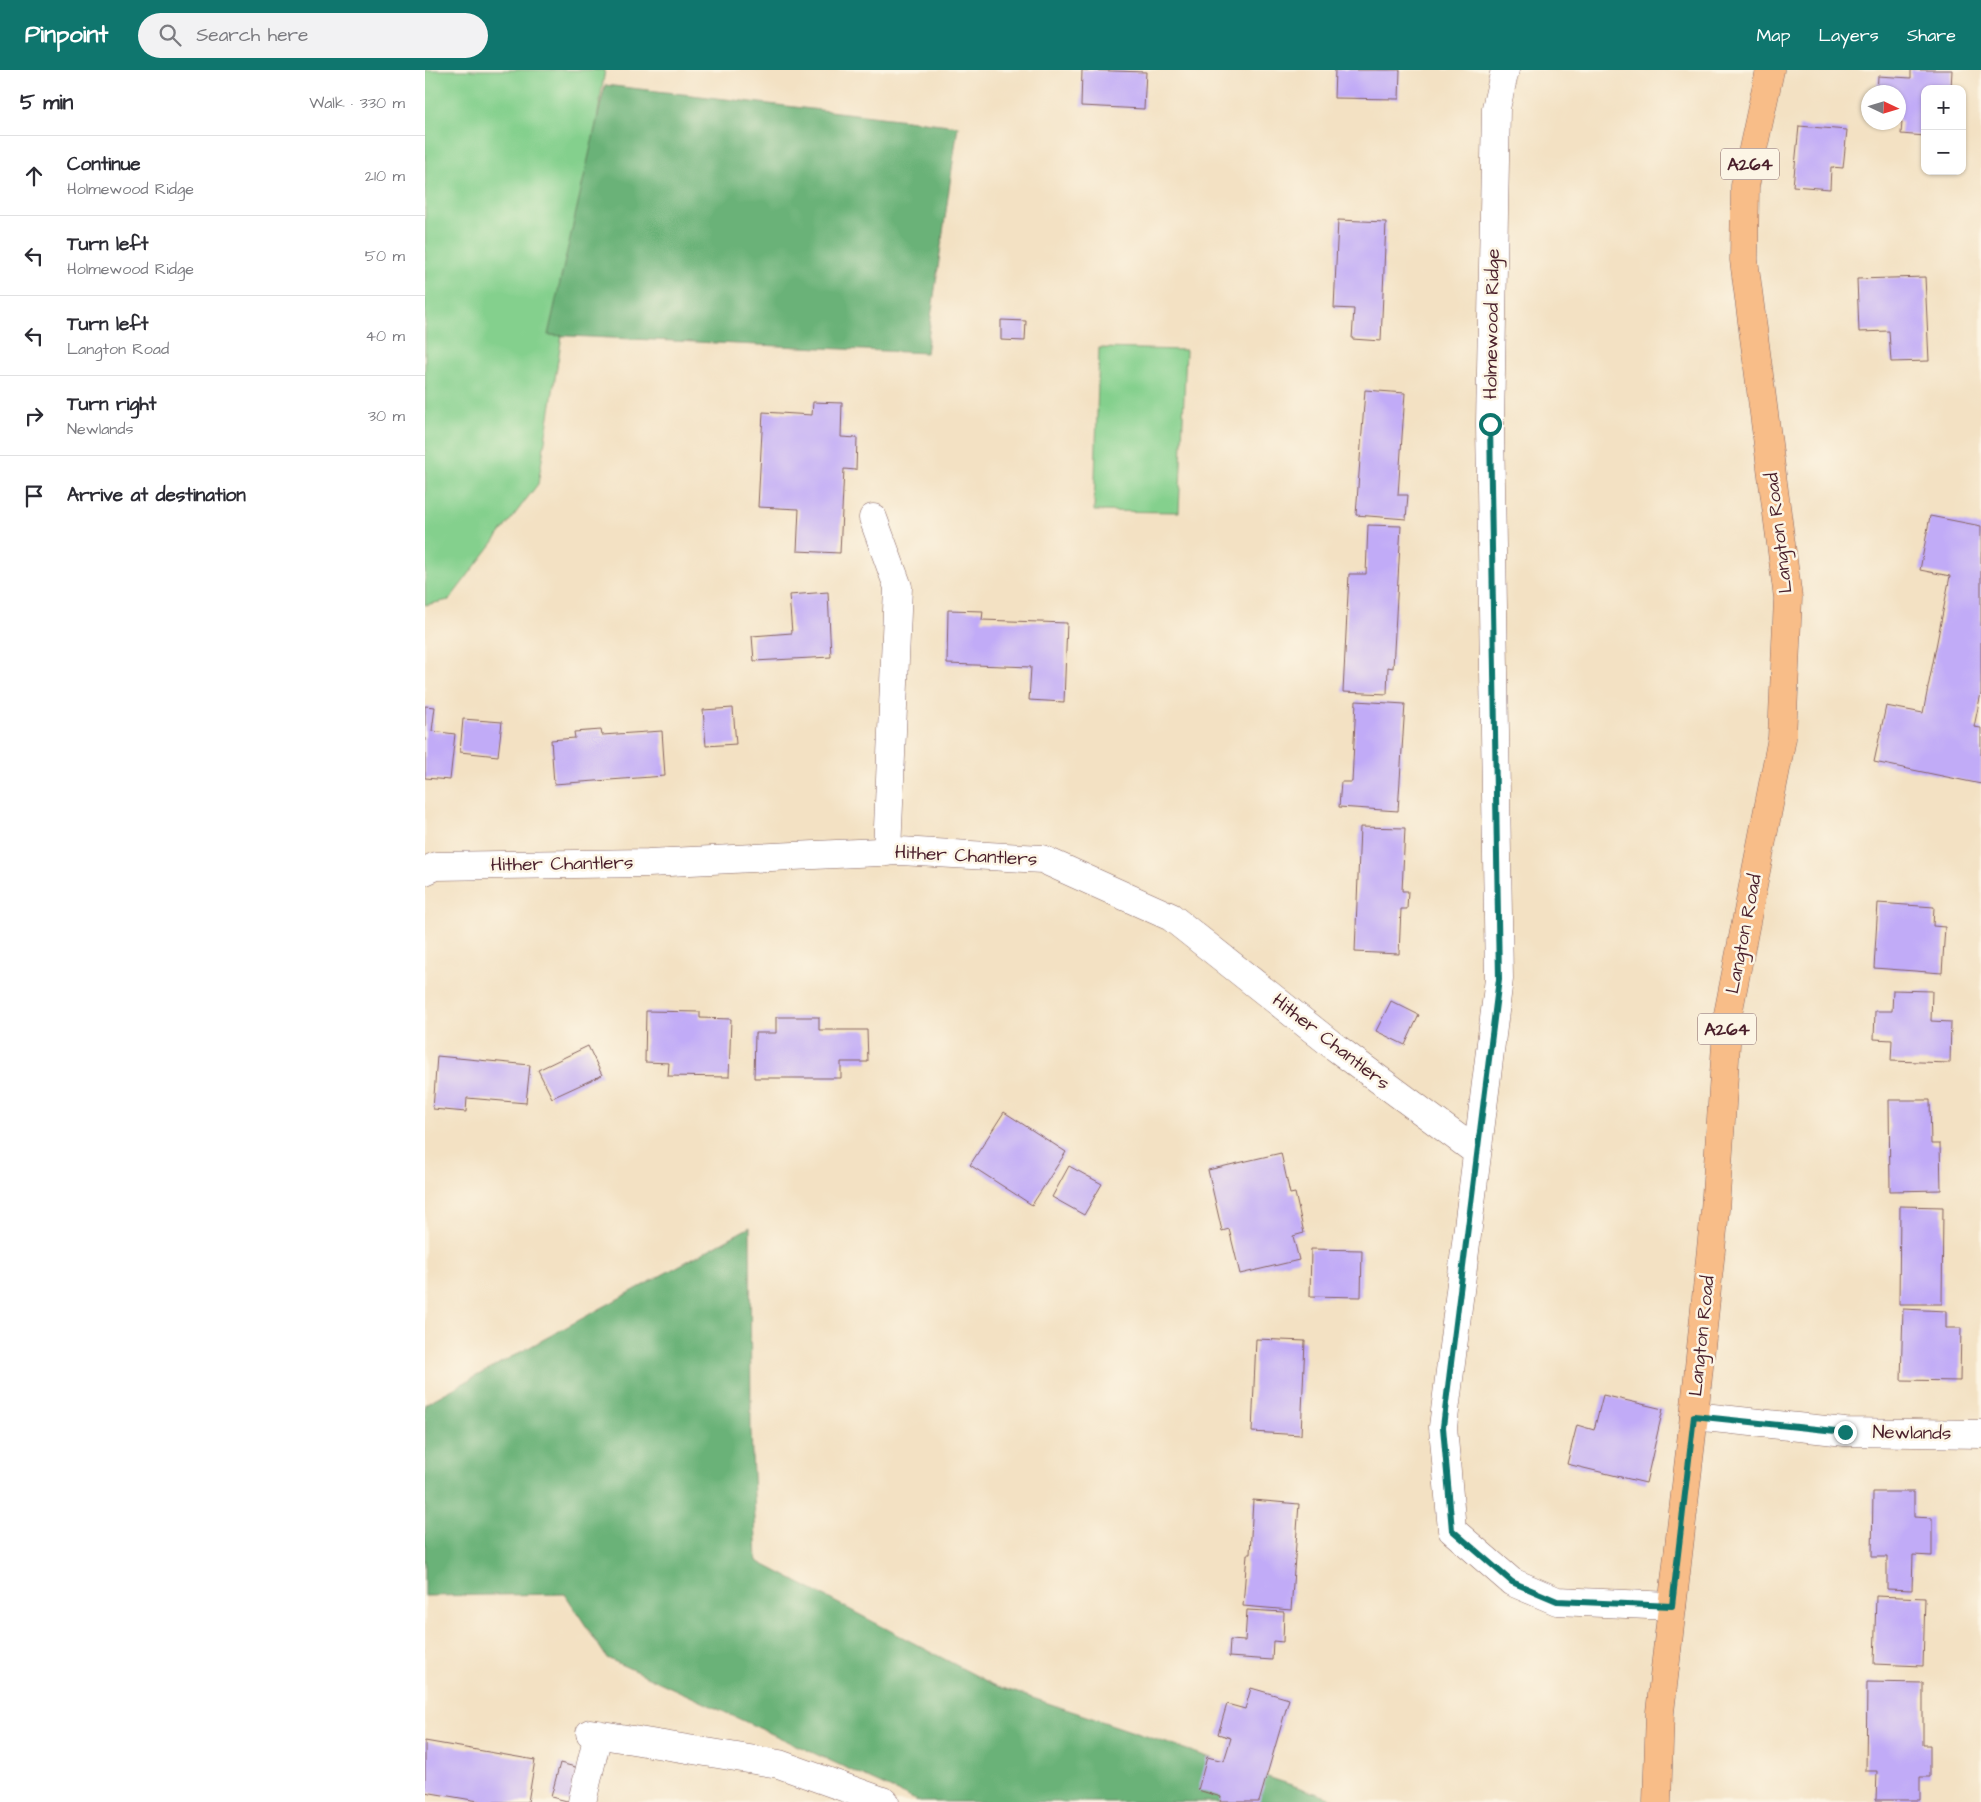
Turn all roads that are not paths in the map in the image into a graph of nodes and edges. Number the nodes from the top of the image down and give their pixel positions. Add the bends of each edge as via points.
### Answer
1 (1505, 70) edge
2 (1770, 70) edge
3 (873, 518) dead end
4 (887, 852) junction
5 (425, 871) edge
6 (1477, 1152) junction
7 (1694, 1416) junction
8 (1981, 1434) edge
9 (1672, 1606) junction
10 (582, 1802) edge
11 (885, 1802) edge
12 (1657, 1802) edge

1 - 6 street, Holmewood Ridge via 1496,108 1490,424 1499,979
2 - 7 main road, Langton Road / A264 via 1745,186 1744,260 1787,598 1782,738 1728,1014 1715,1210
3 - 4 street via 898,587
4 - 5 street, Hither Chantlers via 648,863 436,866
4 - 6 street, Hither Chantlers via 1042,859 1171,917 1335,1047
6 - 9 street, Holmewood Ridge via 1443,1427 1452,1530 1512,1582 1557,1601
7 - 8 street, Newlands via 1845,1432
7 - 9 main road, Langton Road / A264
9 - 12 main road, Langton Road / A264 via 1660,1712
10 - 11 street via 594,1733 779,1764

